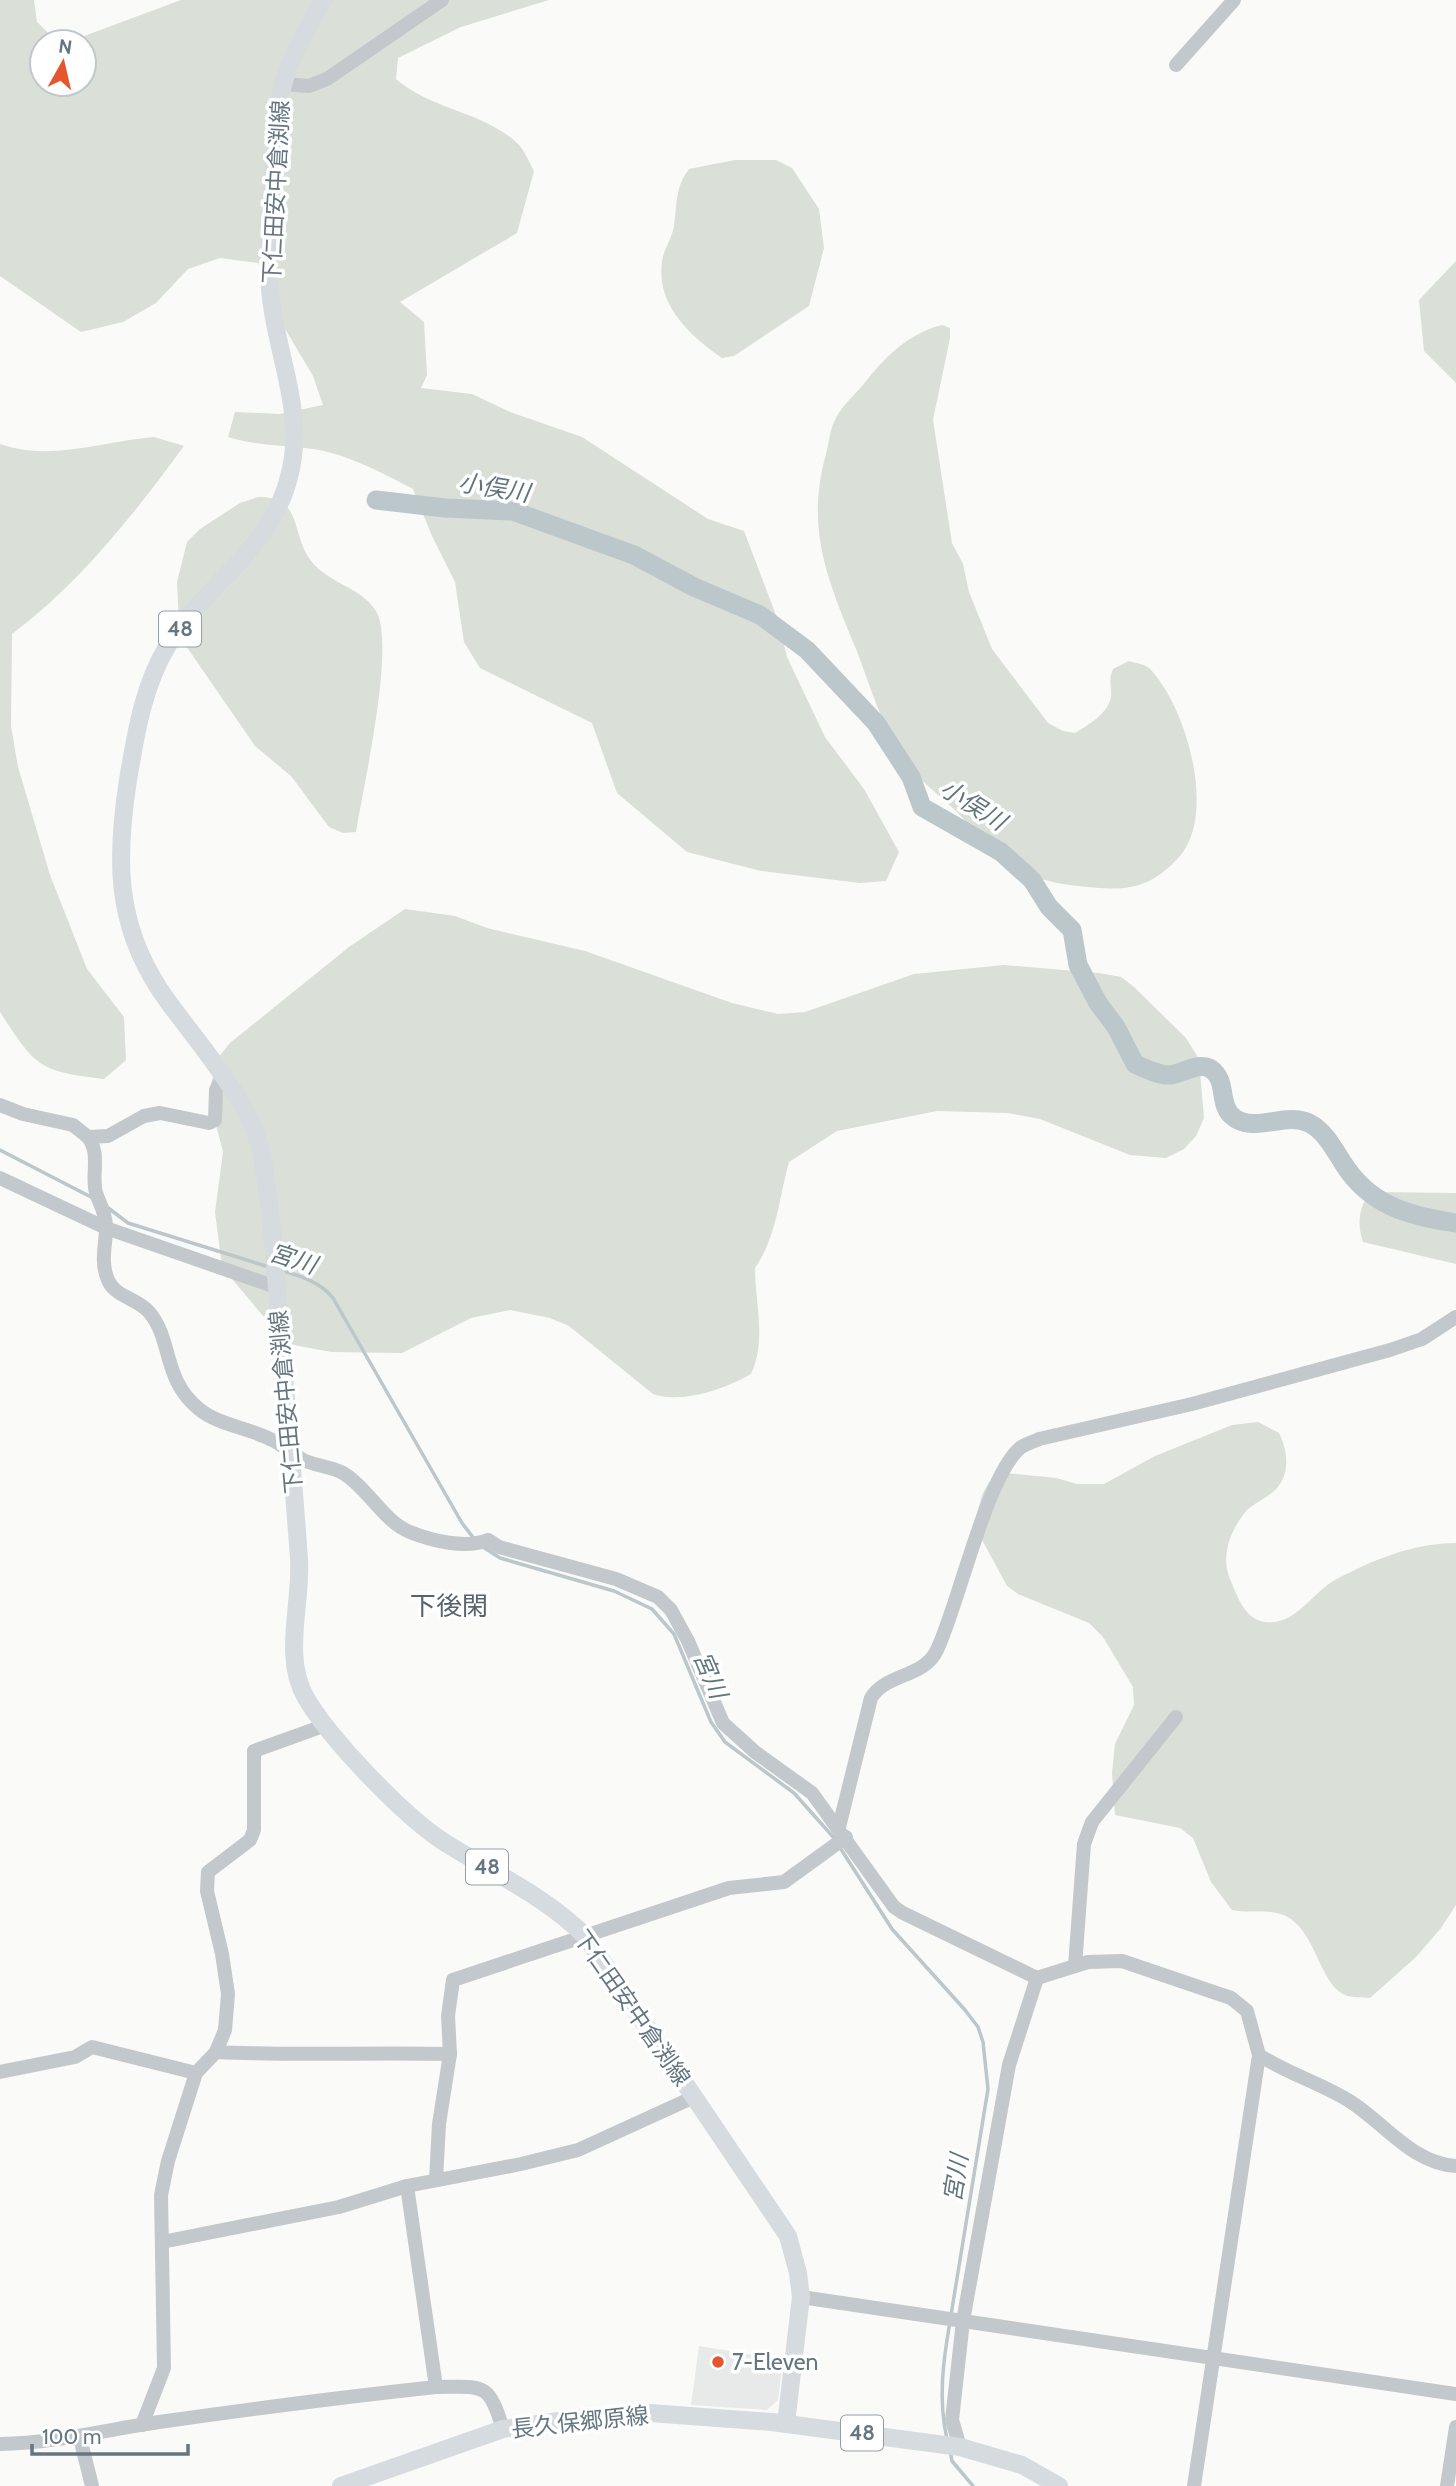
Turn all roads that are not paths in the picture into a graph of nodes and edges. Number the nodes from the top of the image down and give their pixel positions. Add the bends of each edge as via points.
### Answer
1 (324, 0) edge
2 (442, 0) edge
3 (1234, 0) edge
4 (1176, 65) dead end
5 (283, 84) junction
6 (223, 1076) junction
7 (0, 1105) edge
8 (88, 1137) junction
9 (0, 1178) edge
10 (106, 1224) junction
11 (276, 1282) junction
12 (1456, 1317) edge
13 (290, 1452) junction
14 (1176, 1717) dead end
15 (326, 1725) junction
16 (842, 1832) junction
17 (586, 1937) junction
18 (1075, 1966) junction
19 (1037, 1978) junction
20 (216, 2052) junction
21 (450, 2054) junction
22 (1259, 2054) junction
23 (0, 2072) edge
24 (196, 2073) junction
25 (694, 2097) junction
26 (1456, 2166) edge
27 (436, 2180) junction
28 (407, 2186) junction
29 (162, 2242) junction
30 (801, 2297) junction
31 (960, 2321) junction
32 (1213, 2358) junction
33 (436, 2387) junction
34 (1456, 2394) edge
35 (786, 2423) junction
36 (142, 2425) junction
37 (1456, 2427) edge
38 (503, 2429) junction
39 (80, 2438) junction
40 (0, 2444) edge
41 (958, 2447) junction
42 (92, 2486) edge
43 (341, 2486) edge
44 (1059, 2486) edge
45 (1194, 2486) edge
46 (1447, 2486) edge

1 - 5 main road, 下仁田安中倉渕線 / 48 via 293,55
2 - 5 street via 327,79 309,86
3 - 4 street
5 - 6 main road, 下仁田安中倉渕線 / 48 via 269,268 272,312 294,424 293,462 284,498 267,531 187,621 158,663 143,703 119,852 122,896 140,953 158,988
6 - 8 street via 216,1090 213,1122 160,1113 144,1116 108,1136
6 - 11 main road, 下仁田安中倉渕線 / 48 via 256,1132
7 - 8 street via 74,1125
8 - 10 street via 94,1144 95,1189
9 - 10 street
10 - 11 street
10 - 13 street via 102,1261 108,1279 113,1289 148,1311 180,1388 200,1410
11 - 13 main road, 下仁田安中倉渕線 / 48
12 - 16 street via 1422,1339 1390,1350 1021,1447 984,1518 936,1653 917,1671 878,1686 870,1698
13 - 15 main road, 下仁田安中倉渕線 / 48 via 299,1565 294,1660 306,1699
13 - 16 street via 331,1467 361,1485 409,1532 478,1544 616,1579 658,1597 688,1641 723,1723 812,1793
14 - 18 street via 1092,1822 1082,1856
15 - 17 main road, 下仁田安中倉渕線 / 48 via 421,1826 508,1879
15 - 20 street via 254,1751 254,1830 250,1840 208,1872 207,1891 228,1994 225,2030
16 - 17 street via 824,1853 784,1882 730,1888
16 - 19 street via 894,1907
17 - 21 street via 453,1980 448,2016
17 - 25 main road, 下仁田安中倉渕線 / 48
18 - 19 street
18 - 22 street via 1122,1961 1231,1998 1247,2011
19 - 31 street via 1009,2065
20 - 21 street
20 - 24 street
21 - 27 street
22 - 26 street via 1280,2069 1351,2102 1416,2152
22 - 32 street
23 - 24 street via 75,2057 92,2047
24 - 29 street via 168,2161 161,2196
25 - 27 street via 578,2150
25 - 30 main road, 下仁田安中倉渕線 / 48 via 788,2236
27 - 28 street
28 - 29 street via 339,2207
28 - 33 street
29 - 36 street via 164,2368
30 - 31 street
30 - 35 main road, 下仁田安中倉渕線 / 48
31 - 32 street
31 - 41 street via 952,2420
32 - 34 street
32 - 45 street
33 - 36 street
33 - 38 street via 488,2393
35 - 38 main road, 長久保郷原線 via 650,2413
35 - 41 main road, 48
36 - 39 street
37 - 46 street
38 - 43 main road, 長久保郷原線
39 - 40 street
39 - 42 street
41 - 44 main road, 48 via 1011,2460

